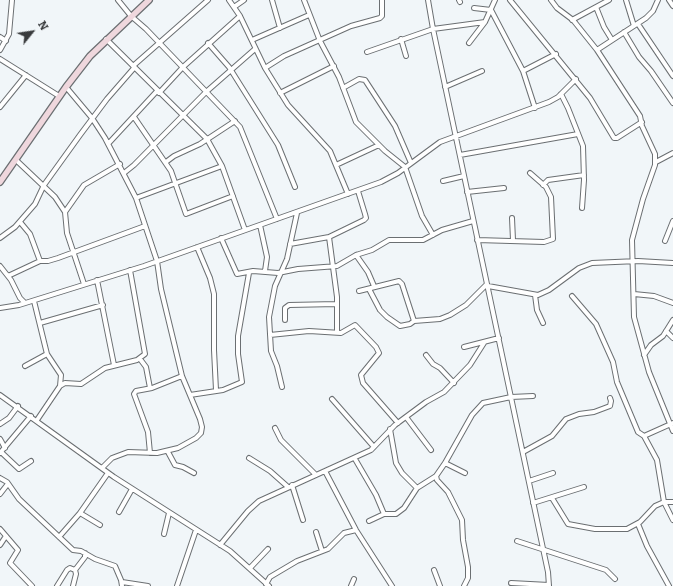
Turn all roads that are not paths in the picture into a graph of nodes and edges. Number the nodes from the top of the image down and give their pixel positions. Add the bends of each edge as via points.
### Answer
1 (12, 0) edge
2 (118, 0) edge
3 (149, 0) edge
4 (208, 0) edge
5 (229, 0) edge
6 (244, 0) edge
7 (272, 0) edge
8 (304, 0) edge
9 (382, 0) edge
10 (428, 0) edge
11 (495, 0) edge
12 (510, 0) edge
13 (551, 0) edge
14 (609, 0) edge
15 (626, 0) edge
16 (658, 0) edge
17 (669, 0) edge
18 (673, 6) edge
19 (234, 7) junction
20 (474, 8) dead end
21 (596, 8) junction
22 (491, 10) junction
23 (131, 16) junction
24 (240, 16) junction
25 (309, 16) junction
26 (572, 20) junction
27 (485, 22) junction
28 (636, 25) junction
29 (280, 28) junction
30 (433, 29) junction
31 (624, 32) junction
32 (0, 37) edge
33 (106, 39) junction
34 (401, 39) junction
35 (252, 40) junction
36 (612, 40) junction
37 (6, 41) junction
38 (320, 41) junction
39 (159, 43) junction
40 (208, 43) junction
41 (469, 43) dead end
42 (255, 49) junction
43 (0, 50) edge
44 (596, 50) junction
45 (367, 52) dead end
46 (556, 54) junction
47 (406, 56) dead end
48 (0, 59) edge
49 (334, 66) junction
50 (134, 67) junction
51 (183, 67) junction
52 (265, 68) junction
53 (230, 70) junction
54 (482, 71) dead end
55 (523, 71) junction
56 (26, 75) junction
57 (673, 76) edge
58 (576, 80) junction
59 (66, 87) junction
60 (445, 87) junction
61 (343, 88) junction
62 (158, 92) junction
63 (206, 92) junction
64 (280, 93) junction
65 (561, 94) junction
66 (59, 96) junction
67 (673, 103) edge
68 (0, 108) edge
69 (535, 108) junction
70 (182, 116) junction
71 (134, 117) junction
72 (92, 118) junction
73 (235, 121) junction
74 (642, 122) junction
75 (578, 134) junction
76 (456, 135) junction
77 (207, 139) junction
78 (108, 144) junction
79 (153, 144) junction
80 (379, 145) junction
81 (673, 153) edge
82 (460, 155) junction
83 (16, 160) junction
84 (166, 162) junction
85 (656, 162) junction
86 (411, 163) junction
87 (120, 164) junction
88 (336, 165) junction
89 (222, 166) junction
90 (405, 167) junction
91 (124, 173) junction
92 (530, 173) dead end
93 (584, 175) junction
94 (464, 176) junction
95 (443, 181) dead end
96 (0, 182) edge
97 (176, 183) junction
98 (44, 185) junction
99 (543, 185) junction
100 (295, 187) dead end
101 (504, 188) dead end
102 (358, 192) junction
103 (467, 192) junction
104 (348, 194) junction
105 (234, 196) junction
106 (136, 198) junction
107 (582, 208) dead end
108 (65, 212) junction
109 (297, 213) junction
110 (512, 218) dead end
111 (277, 219) junction
112 (673, 220) edge
113 (473, 221) junction
114 (20, 222) junction
115 (260, 225) junction
116 (145, 226) junction
117 (245, 230) junction
118 (433, 235) junction
119 (329, 237) junction
120 (0, 238) edge
121 (221, 238) junction
122 (478, 240) junction
123 (513, 240) junction
124 (665, 241) dead end
125 (290, 244) junction
126 (197, 246) junction
127 (74, 253) junction
128 (356, 255) junction
129 (40, 260) junction
130 (157, 261) junction
131 (632, 261) junction
132 (673, 263) edge
133 (0, 266) edge
134 (332, 267) junction
135 (130, 270) junction
136 (265, 271) junction
137 (281, 272) junction
138 (249, 273) junction
139 (8, 276) junction
140 (97, 280) junction
141 (84, 284) junction
142 (487, 285) junction
143 (374, 286) junction
144 (369, 288) junction
145 (359, 291) dead end
146 (634, 294) junction
147 (535, 295) junction
148 (572, 296) dead end
149 (20, 298) junction
150 (34, 301) junction
151 (25, 303) junction
152 (673, 303) edge
153 (337, 304) junction
154 (19, 305) junction
155 (102, 305) junction
156 (0, 308) edge
157 (285, 320) dead end
158 (673, 320) edge
159 (414, 321) junction
160 (40, 322) junction
161 (543, 323) dead end
162 (666, 331) junction
163 (336, 332) junction
164 (270, 335) junction
165 (499, 338) junction
166 (673, 338) edge
167 (484, 343) junction
168 (464, 347) dead end
169 (47, 354) junction
170 (426, 355) dead end
171 (644, 355) junction
172 (140, 359) junction
173 (114, 365) junction
174 (25, 366) dead end
175 (182, 376) junction
176 (61, 380) junction
177 (65, 383) junction
178 (454, 383) junction
179 (60, 386) junction
180 (282, 387) dead end
181 (150, 388) junction
182 (216, 390) junction
183 (190, 394) junction
184 (0, 395) edge
185 (533, 396) dead end
186 (511, 397) junction
187 (610, 398) dead end
188 (332, 399) dead end
189 (18, 406) junction
190 (31, 416) junction
191 (406, 417) junction
192 (37, 420) junction
193 (398, 423) junction
194 (0, 424) edge
195 (672, 424) edge
196 (275, 428) dead end
197 (390, 429) junction
198 (673, 431) edge
199 (644, 436) junction
200 (0, 439) edge
201 (374, 446) junction
202 (5, 448) junction
203 (432, 450) dead end
204 (168, 452) junction
205 (523, 452) junction
206 (0, 453) edge
207 (150, 453) junction
208 (250, 458) dead end
209 (355, 459) junction
210 (31, 461) dead end
211 (445, 464) junction
212 (102, 468) junction
213 (326, 471) junction
214 (465, 472) dead end
215 (108, 473) junction
216 (194, 473) dead end
217 (553, 473) dead end
218 (316, 475) junction
219 (436, 476) junction
220 (0, 478) edge
221 (529, 481) junction
222 (7, 485) junction
223 (290, 486) junction
224 (584, 487) dead end
225 (417, 488) junction
226 (132, 489) junction
227 (0, 494) edge
228 (552, 498) junction
229 (534, 502) junction
230 (664, 502) junction
231 (673, 502) edge
232 (119, 512) dead end
233 (80, 513) junction
234 (170, 513) junction
235 (384, 514) junction
236 (303, 520) dead end
237 (673, 520) edge
238 (369, 521) dead end
239 (638, 524) junction
240 (100, 525) dead end
241 (0, 529) edge
242 (196, 530) junction
243 (356, 530) junction
244 (316, 532) dead end
245 (164, 534) dead end
246 (6, 536) junction
247 (59, 537) junction
248 (517, 541) dead end
249 (0, 545) edge
250 (220, 545) junction
251 (543, 548) junction
252 (268, 549) dead end
253 (322, 551) junction
254 (85, 553) junction
255 (250, 568) junction
256 (75, 570) junction
257 (434, 570) dead end
258 (354, 579) dead end
259 (615, 579) dead end
260 (511, 583) dead end
261 (122, 584) edge
262 (268, 585) edge
263 (549, 585) edge
264 (32, 586) edge
265 (57, 586) edge
266 (73, 586) edge
267 (148, 586) edge
268 (177, 586) edge
269 (351, 586) edge
270 (392, 586) edge
271 (440, 586) edge
272 (464, 586) edge
273 (669, 586) edge

1 - 37 street via 10,28
2 - 23 street
3 - 23 street
4 - 39 street
5 - 19 street
6 - 19 street
7 - 29 street
8 - 25 street
9 - 38 street via 380,18 351,26
10 - 30 street
11 - 22 street
12 - 46 street
13 - 26 street
14 - 21 street
15 - 28 street
16 - 28 street via 653,11
17 - 18 street
19 - 24 street
20 - 22 street
21 - 26 street
21 - 36 street
22 - 27 street
22 - 55 street
23 - 33 street
23 - 39 street
24 - 35 street
24 - 40 street
25 - 29 street
25 - 38 street
26 - 44 street
27 - 30 street
27 - 41 street
28 - 31 street
28 - 57 street
29 - 35 street
30 - 34 street
30 - 60 street
31 - 36 street
31 - 67 street
32 - 37 street
33 - 50 street
33 - 59 street
34 - 45 street
34 - 47 street
35 - 42 street
36 - 44 street
37 - 43 street
38 - 49 street
38 - 52 street via 284,56
39 - 50 street
39 - 51 street
40 - 51 street
40 - 53 street
42 - 52 street
42 - 53 street
44 - 74 street
46 - 55 street
46 - 58 street
48 - 56 street
49 - 61 street
49 - 64 street
50 - 62 street
50 - 72 street
51 - 62 street
51 - 63 street
52 - 64 street
53 - 63 street
53 - 100 street via 278,145
54 - 60 street
55 - 69 street
56 - 66 street
56 - 68 street
58 - 65 street
58 - 74 street via 599,110 614,138
59 - 66 street
59 - 72 street
60 - 76 street
61 - 80 street via 356,122
61 - 86 street via 359,79 365,80 394,126
62 - 70 street
62 - 71 street
63 - 70 street
63 - 73 street
64 - 88 street via 327,147
65 - 69 street
65 - 75 street
66 - 83 street
69 - 76 street
70 - 77 street
70 - 79 street
71 - 78 street
71 - 79 street
72 - 78 street
72 - 98 street
73 - 77 street
73 - 111 street via 244,134
74 - 85 street
75 - 82 street
75 - 93 street via 583,149
76 - 82 street
76 - 86 street via 440,142
77 - 84 street
77 - 89 street
78 - 87 street
79 - 84 street
79 - 91 street
80 - 88 street
80 - 90 street
81 - 85 street
82 - 94 street
83 - 96 street
83 - 98 street
84 - 97 street
85 - 131 street via 636,222 632,240
86 - 90 street
87 - 91 street
87 - 108 street via 84,185
88 - 104 street
89 - 97 street
89 - 105 street
90 - 102 street via 388,179
90 - 118 street via 422,216
91 - 106 street
92 - 99 street
93 - 99 street via 548,180
93 - 107 street
94 - 95 street
94 - 103 street
97 - 105 street via 186,214
97 - 106 street
98 - 108 street
98 - 114 street via 35,204
99 - 123 street via 551,197 553,239 544,242
101 - 103 street
102 - 104 street
102 - 119 street via 366,218
103 - 113 street
104 - 109 street
105 - 117 street
106 - 116 street
108 - 127 street via 66,228
109 - 111 street
109 - 125 street
110 - 123 street
111 - 115 street
112 - 124 street
113 - 118 street
113 - 122 street
114 - 120 street
114 - 129 street via 30,234
115 - 117 street
115 - 136 street via 267,257
116 - 127 street
116 - 130 street
117 - 121 street
118 - 128 street via 423,240 389,240 379,247
119 - 125 street
119 - 134 street
121 - 126 street
121 - 138 street via 236,274 245,271
122 - 123 street
122 - 142 street
125 - 137 street
126 - 130 street
126 - 182 street via 214,294
127 - 129 street via 48,261
127 - 141 street
128 - 134 street
128 - 143 street
129 - 139 street
130 - 135 street
130 - 175 street via 161,289
131 - 132 street
131 - 146 street
131 - 147 street via 601,262 583,266 549,290
133 - 139 street
134 - 137 street
134 - 153 street
135 - 140 street
135 - 172 street via 146,352
136 - 137 street
136 - 138 street
137 - 164 street via 270,308
138 - 182 street via 238,336 242,382
139 - 149 street
140 - 141 street
140 - 155 street
141 - 150 street
142 - 147 street
142 - 159 street via 450,315 440,319
142 - 165 street
143 - 144 street
143 - 159 street via 399,281
144 - 145 street
144 - 159 street via 380,310 392,322 400,326
146 - 152 street via 654,296
146 - 171 street via 634,324
147 - 161 street via 538,315
148 - 199 street via 596,324 615,366 617,382 638,432
149 - 151 street
149 - 154 street
150 - 151 street
150 - 160 street
151 - 154 street
153 - 157 street via 289,305 285,308
153 - 163 street
154 - 156 street
155 - 160 street
155 - 173 street
158 - 162 street
160 - 169 street
162 - 166 street
162 - 171 street
163 - 164 street via 309,331
163 - 193 street via 342,333 355,325 379,351 361,378
164 - 180 street via 271,352
165 - 167 street
165 - 186 street
167 - 168 street
167 - 178 street
169 - 174 street
169 - 176 street via 59,371
170 - 178 street
171 - 195 street
172 - 173 street
172 - 181 street via 145,364
173 - 177 street via 97,372 81,384
175 - 181 street
175 - 183 street
176 - 177 street
176 - 179 street
177 - 179 street
178 - 191 street via 437,398 426,402
179 - 192 street
181 - 207 street via 136,391 134,394 148,432
182 - 183 street
183 - 204 street via 200,419 201,433 190,442
184 - 189 street
185 - 186 street
186 - 205 street
186 - 211 street via 488,401 478,408
187 - 205 street via 610,406 566,419 552,436
188 - 201 street
189 - 190 street
189 - 194 street via 9,418
190 - 192 street
190 - 202 street
191 - 193 street
191 - 203 street
192 - 212 street
193 - 197 street
195 - 198 street
195 - 199 street
196 - 218 street via 280,440
197 - 201 street
197 - 225 street via 396,463
199 - 230 street via 657,460
200 - 202 street
201 - 209 street
202 - 206 street
204 - 207 street
204 - 216 street via 175,465
205 - 221 street
206 - 210 street via 19,468
207 - 212 street via 136,451 119,454
208 - 223 street
209 - 213 street
209 - 235 street via 371,484
211 - 214 street
211 - 219 street
212 - 215 street
213 - 218 street
213 - 243 street
215 - 226 street
215 - 233 street
217 - 221 street
218 - 223 street
219 - 225 street
219 - 272 street via 436,480 448,492 462,520 468,567 468,578
220 - 222 street via 7,482
221 - 229 street
222 - 227 street
222 - 247 street
223 - 236 street
223 - 250 street via 259,501
224 - 228 street
225 - 235 street via 400,512 393,515
226 - 232 street
226 - 234 street
228 - 229 street
228 - 239 street via 564,521 572,526 620,530
229 - 251 street
230 - 231 street
230 - 237 street
230 - 239 street via 655,506
233 - 240 street
233 - 247 street
234 - 242 street
234 - 245 street
235 - 238 street
239 - 273 street
241 - 246 street
242 - 250 street
242 - 268 street
243 - 253 street via 339,536 330,547
243 - 270 street
244 - 253 street
246 - 249 street
246 - 264 street via 18,550 10,563
247 - 254 street via 73,550
248 - 251 street
250 - 255 street
251 - 259 street via 606,570
251 - 263 street
252 - 255 street
253 - 262 street via 297,561 270,577
254 - 256 street
254 - 261 street via 115,566
255 - 262 street
256 - 265 street via 67,570
256 - 266 street
257 - 271 street
258 - 269 street
260 - 263 street
261 - 267 street

